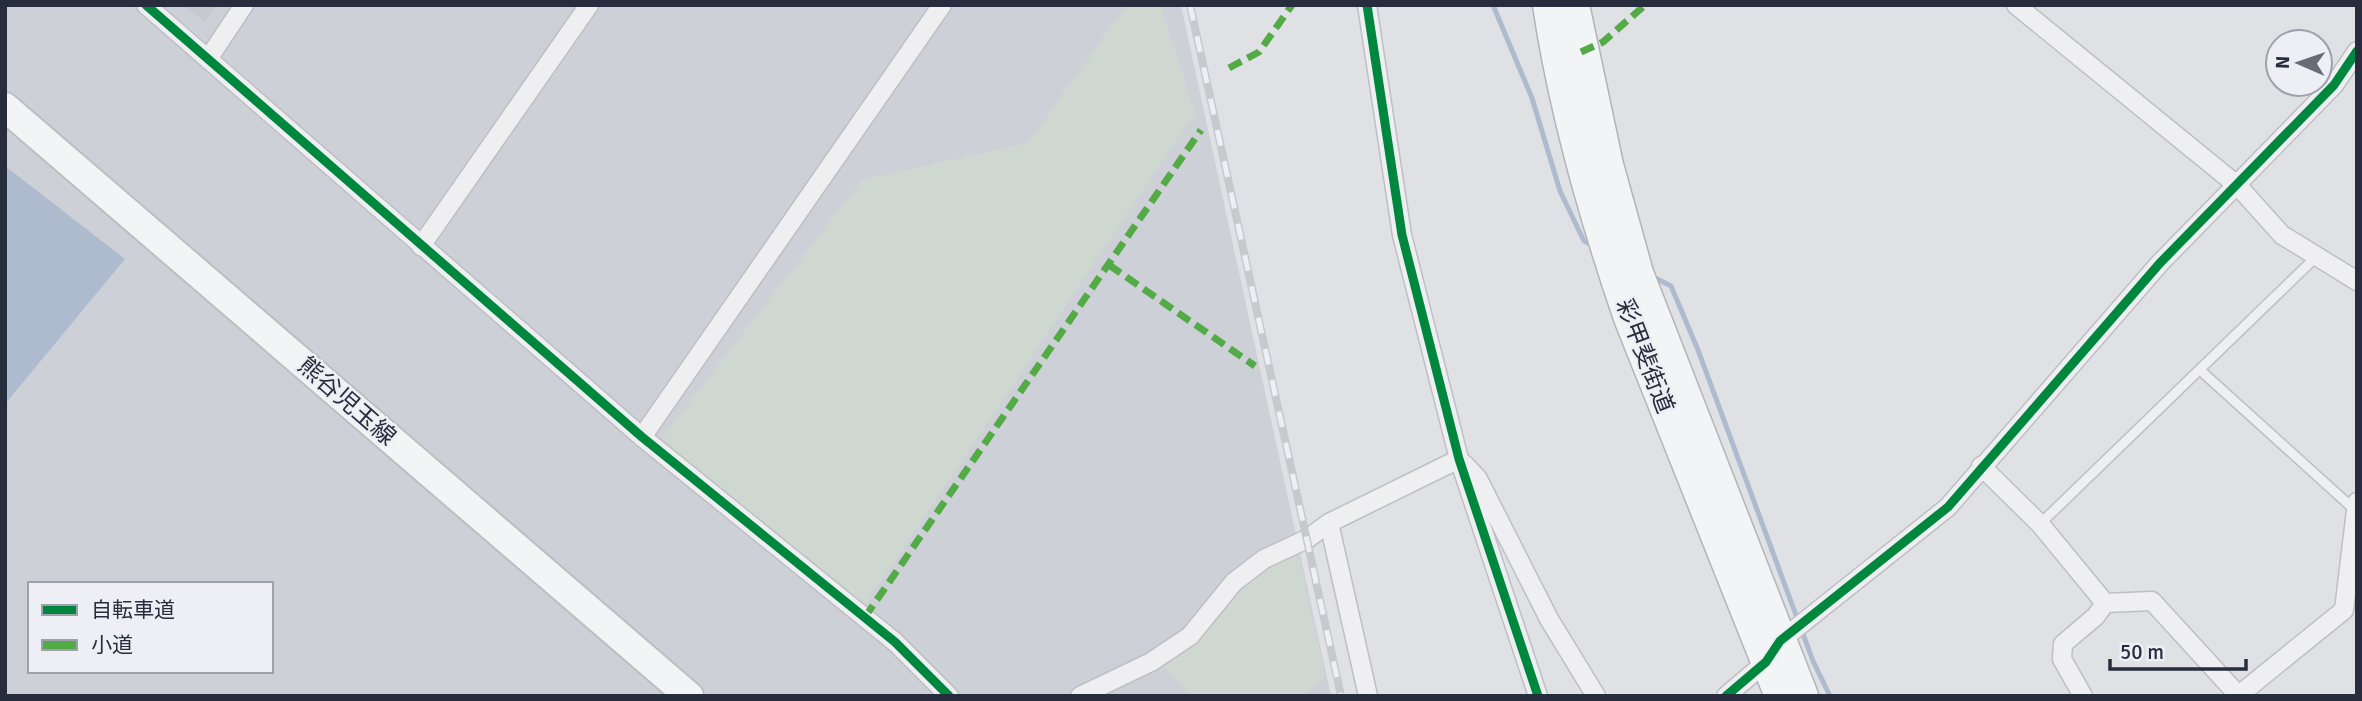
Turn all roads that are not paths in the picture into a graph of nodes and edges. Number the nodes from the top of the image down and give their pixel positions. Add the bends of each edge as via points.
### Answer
1 (146, 5) edge
2 (244, 5) edge
3 (589, 5) edge
4 (942, 5) edge
5 (1367, 5) edge
6 (1548, 5) edge
7 (1573, 5) edge
8 (2016, 5) edge
9 (2357, 51) edge
10 (208, 59) junction
11 (5, 107) edge
12 (2238, 186) junction
13 (421, 246) junction
14 (2318, 256) junction
15 (2357, 281) edge
16 (2200, 370) junction
17 (642, 437) junction
18 (1459, 459) junction
19 (1981, 466) junction
20 (2356, 506) edge
21 (1329, 523) junction
22 (2040, 524) junction
23 (2105, 603) junction
24 (1773, 651) junction
25 (689, 696) edge
26 (949, 696) edge
27 (1080, 696) edge
28 (1368, 696) edge
29 (1538, 696) edge
30 (1595, 696) edge
31 (1726, 696) edge
32 (1780, 696) edge
33 (1803, 696) edge
34 (2083, 696) edge
35 (2239, 696) edge

1 - 10 street
2 - 10 street
3 - 13 street
4 - 17 street
5 - 18 street via 1402,235
6 - 24 highway, 彩甲斐街道 via 1558,66 1610,262
7 - 24 highway, 彩甲斐街道 via 1608,165 1638,273
8 - 12 street
9 - 12 street via 2334,85
10 - 13 street
11 - 25 main road, 熊谷児玉線
12 - 14 street via 2282,235
12 - 19 street via 2160,262
13 - 17 street
14 - 15 street
14 - 16 lane
16 - 20 lane
16 - 22 lane
17 - 26 street via 895,642
18 - 21 street
18 - 29 street
18 - 30 street via 1478,479 1549,619
19 - 22 street
19 - 24 street via 1948,507
20 - 35 street via 2344,610
21 - 27 street via 1264,559 1234,582 1190,636 1151,662
21 - 28 street
22 - 23 street
23 - 34 street via 2063,644 2062,659
23 - 35 street via 2152,601
24 - 31 street
24 - 32 highway, 彩甲斐街道
24 - 33 highway, 彩甲斐街道

